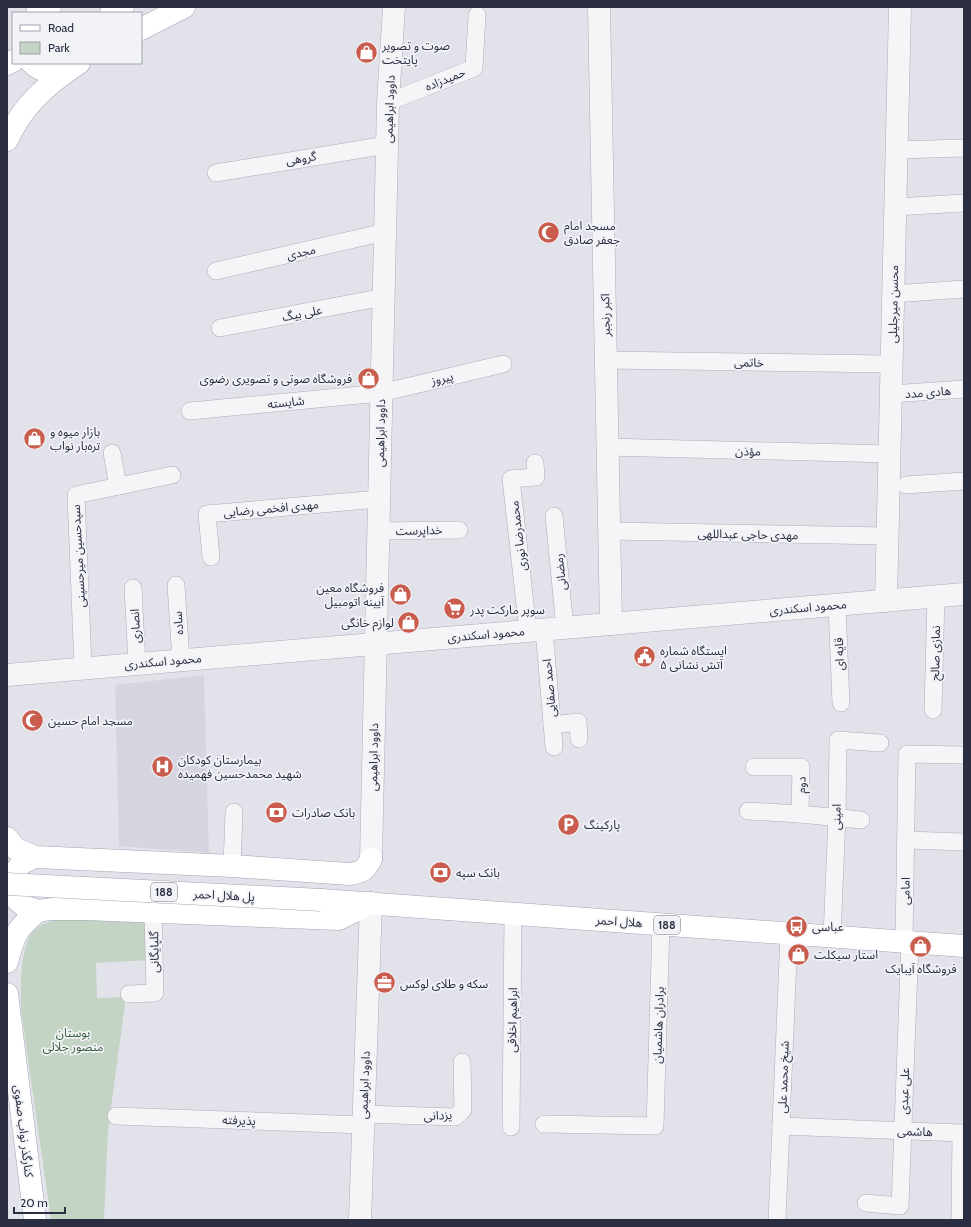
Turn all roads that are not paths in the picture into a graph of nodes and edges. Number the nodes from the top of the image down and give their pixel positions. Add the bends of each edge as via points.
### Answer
1 (50, 7) edge
2 (123, 7) edge
3 (184, 7) edge
4 (394, 7) edge
5 (599, 7) edge
6 (900, 7) edge
7 (39, 12) edge
8 (113, 12) edge
9 (477, 15) dead end
10 (142, 28) edge
11 (33, 64) edge
12 (71, 68) edge
13 (388, 102) junction
14 (7, 140) edge
15 (387, 144) junction
16 (964, 148) edge
17 (896, 150) junction
18 (216, 173) dead end
19 (964, 202) edge
20 (895, 207) junction
21 (385, 232) junction
22 (216, 271) dead end
23 (964, 289) edge
24 (893, 294) junction
25 (384, 297) junction
26 (220, 328) dead end
27 (606, 360) junction
28 (503, 364) dead end
29 (892, 364) junction
30 (964, 389) edge
31 (381, 393) junction
32 (891, 394) junction
33 (190, 412) dead end
34 (607, 447) junction
35 (112, 453) dead end
36 (890, 454) junction
37 (535, 463) dead end
38 (172, 475) dead end
39 (964, 481) edge
40 (906, 485) dead end
41 (118, 486) junction
42 (379, 500) junction
43 (554, 516) dead end
44 (459, 530) dead end
45 (378, 531) junction
46 (609, 531) junction
47 (888, 536) junction
48 (211, 556) dead end
49 (176, 585) dead end
50 (133, 588) dead end
51 (964, 594) edge
52 (936, 596) junction
53 (886, 601) junction
54 (837, 605) junction
55 (611, 624) junction
56 (565, 628) junction
57 (536, 630) junction
58 (375, 644) junction
59 (181, 660) junction
60 (137, 664) junction
61 (83, 668) junction
62 (7, 675) edge
63 (841, 704) dead end
64 (934, 710) dead end
65 (552, 725) junction
66 (579, 739) dead end
67 (880, 743) dead end
68 (554, 747) dead end
69 (964, 755) edge
70 (754, 767) dead end
71 (748, 811) dead end
72 (234, 812) dead end
73 (800, 814) junction
74 (837, 817) junction
75 (861, 820) dead end
76 (7, 838) edge
77 (906, 840) junction
78 (964, 842) edge
79 (35, 857) junction
80 (371, 859) joint
81 (232, 866) junction
82 (7, 884) edge
83 (321, 900) joint
84 (371, 903) junction
85 (38, 911) junction
86 (153, 912) junction
87 (513, 913) junction
88 (662, 924) junction
89 (789, 934) junction
90 (832, 937) junction
91 (907, 942) junction
92 (964, 946) edge
93 (7, 962) edge
94 (7, 994) edge
95 (129, 994) dead end
96 (462, 1062) dead end
97 (116, 1116) dead end
98 (363, 1120) junction
99 (544, 1124) dead end
100 (781, 1126) junction
101 (511, 1127) dead end
102 (902, 1131) junction
103 (866, 1203) dead end
104 (35, 1220) edge
105 (360, 1220) edge
106 (777, 1220) edge
107 (960, 1220) edge

1 - 7 main road
2 - 8 main road
3 - 10 main road
4 - 13 street, داوود ابراهیمی
5 - 27 street, اکبر رنجبر
6 - 17 street, محسن میرجلیلی
9 - 13 street, حمیدزاده via 474,68
11 - 12 main road via 49,73
12 - 14 main road via 24,111
13 - 15 street, داوود ابراهیمی
15 - 18 street, گروهی
15 - 21 street, داوود ابراهیمی
16 - 17 street
17 - 20 street, محسن میرجلیلی
19 - 20 street
20 - 24 street, محسن میرجلیلی
21 - 22 street, مجدی
21 - 25 street, داوود ابراهیمی
23 - 24 street
24 - 29 street, محسن میرجلیلی
25 - 26 street, علی بیگ
25 - 31 street, داوود ابراهیمی
27 - 29 street, خاتمی
27 - 34 street, اکبر رنجبر
28 - 31 street, پیروز
29 - 32 street, محسن میرجلیلی
30 - 32 street, هادی مدد
31 - 33 street, شایسته
31 - 42 street, داوود ابراهیمی
32 - 36 street, محسن میرجلیلی
34 - 36 street, مؤذن
34 - 46 street, اکبر رنجبر
35 - 41 street
36 - 47 street, محسن میرجلیلی
37 - 57 street, محمدرضا نوری via 536,477 511,479
38 - 41 street, سیدحسین میرحسینی
39 - 40 street
41 - 61 street, سیدحسین میرحسینی via 76,495
42 - 45 street, داوود ابراهیمی
42 - 48 street, مهدی افخمی رضایی via 207,514
43 - 56 street, رمضانی
44 - 45 street, خداپرست
45 - 58 street, داوود ابراهیمی
46 - 47 street, مهدی حاجی عبداللهی
46 - 55 street, اکبر رنجبر
47 - 53 street, محسن میرجلیلی
49 - 59 street, ساده
50 - 60 street, انصاری
51 - 52 street, محمود اسکندری
52 - 53 street, محمود اسکندری
52 - 64 street, نمازی صالح
53 - 54 street, محمود اسکندری
54 - 55 street, محمود اسکندری
54 - 63 street, قایه ای
55 - 56 street, محمود اسکندری
56 - 57 street, محمود اسکندری
57 - 58 street, محمود اسکندری
57 - 65 street, احمد صفایی
58 - 59 street, محمود اسکندری
58 - 80 street, داوود ابراهیمی
59 - 60 street, محمود اسکندری
60 - 61 street, محمود اسکندری
61 - 62 street, محمود اسکندری
65 - 66 street via 578,722
65 - 68 street, احمد صفایی
67 - 74 street, امینی via 838,740
69 - 77 street, امامی via 907,754
70 - 73 street, دوم via 801,767
71 - 73 street
72 - 81 street
73 - 74 street
74 - 75 street
74 - 90 street, امینی
76 - 79 main road via 16,849
77 - 78 street
77 - 91 street, امامی
79 - 81 main road
79 - 85 main road via 22,863 14,873 12,886 16,899 24,906
80 - 81 main road via 366,869 349,874
82 - 83 main road, پل هلال احمر / 188, bridge
83 - 84 main road, هلال احمر
84 - 86 main road via 339,919
84 - 87 main road, هلال احمر / 188
84 - 98 street, داوود ابراهیمی
85 - 86 main road via 70,909
85 - 93 main road via 18,929
86 - 95 street, گلپایگانی via 155,993
87 - 88 main road, هلال احمر / 188
87 - 101 street, ابراهیم اخلاقی
88 - 89 main road, هلال احمر / 188
88 - 99 street, برادران هاشمیان via 655,1126
89 - 90 main road, هلال احمر / 188
89 - 100 street, شیخ محمد علی
90 - 91 main road, هلال احمر / 188
91 - 92 main road, هلال احمر / 188
91 - 102 street, علی عبدی
94 - 104 main road, کنارگذر نواب صفوی
96 - 98 street, یزدانی via 463,1110 455,1117
97 - 98 street, پذیرفته
98 - 105 street, داوود ابراهیمی
100 - 102 street, هاشمی
100 - 106 street, شیخ محمد علی
102 - 103 street, علی عبدی via 900,1206
102 - 107 street, هاشمی via 961,1133

